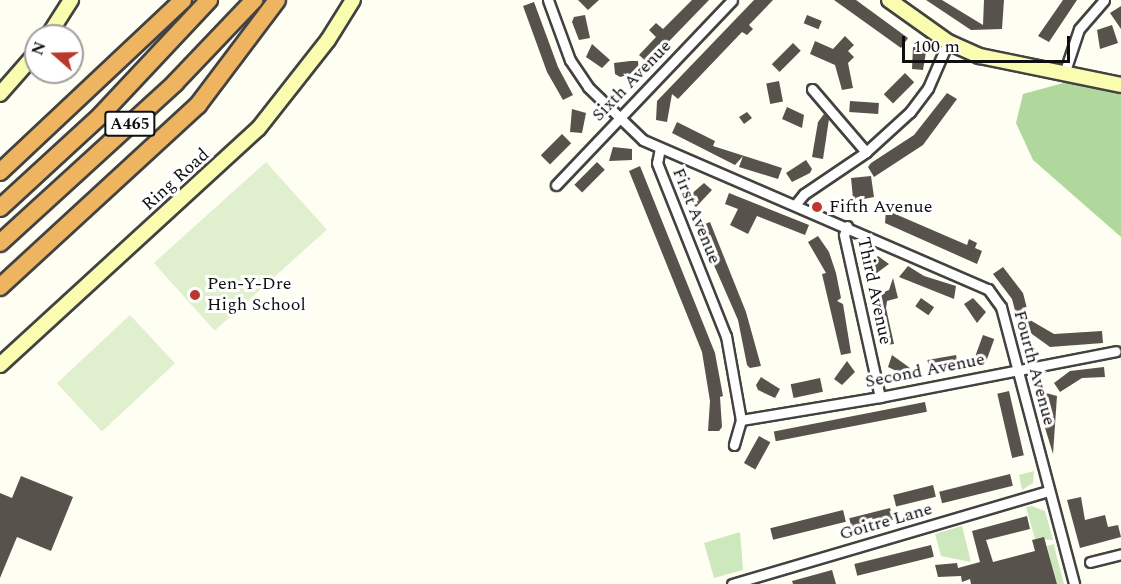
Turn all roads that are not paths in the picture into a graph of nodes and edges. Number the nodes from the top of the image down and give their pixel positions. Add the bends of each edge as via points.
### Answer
1 (71, 0) edge
2 (183, 0) edge
3 (209, 0) edge
4 (254, 0) edge
5 (277, 0) edge
6 (353, 0) edge
7 (732, 0) edge
8 (889, 0) edge
9 (1104, 0) edge
10 (551, 2) edge
11 (56, 24) edge
12 (948, 42) junction
13 (24, 66) edge
14 (1064, 74) junction
15 (1121, 85) edge
16 (812, 89) dead end
17 (0, 93) edge
18 (619, 118) junction
19 (660, 148) junction
20 (866, 152) junction
21 (0, 172) edge
22 (556, 185) dead end
23 (795, 205) junction
24 (0, 208) edge
25 (848, 226) junction
26 (0, 243) edge
27 (0, 287) edge
28 (1116, 351) dead end
29 (0, 365) edge
30 (1017, 369) junction
31 (880, 398) junction
32 (741, 420) junction
33 (734, 445) dead end
34 (1049, 491) junction
35 (1121, 554) edge
36 (1090, 561) dead end
37 (732, 584) edge
38 (1074, 584) edge

1 - 11 street
2 - 21 highway
3 - 24 highway, A465 via 101,115
4 - 26 highway, A465 via 175,83
5 - 27 highway via 198,105
6 - 29 street, Ring Road via 328,40 258,129
7 - 18 street, Sixth Avenue
8 - 12 street
9 - 14 street via 1079,29
10 - 18 street, First Avenue via 570,60 588,87
12 - 14 street via 980,56
12 - 20 street via 928,88 910,112
13 - 17 street
14 - 15 street
16 - 20 street
18 - 19 street, First Avenue via 643,140
18 - 22 street, Sixth Avenue
19 - 23 street, Fourth Avenue
19 - 32 street, First Avenue via 657,163 726,336
20 - 23 street via 804,194
23 - 25 street, Fourth Avenue
25 - 30 street, Fourth Avenue via 988,289 1001,307
25 - 31 street, Third Avenue via 844,235
28 - 30 street, Second Avenue
30 - 31 street, Second Avenue
30 - 34 street, Fourth Avenue
31 - 32 street, Second Avenue
32 - 33 street, First Avenue
34 - 37 street, Goitre Lane
34 - 38 street, Fourth Avenue
35 - 36 street

